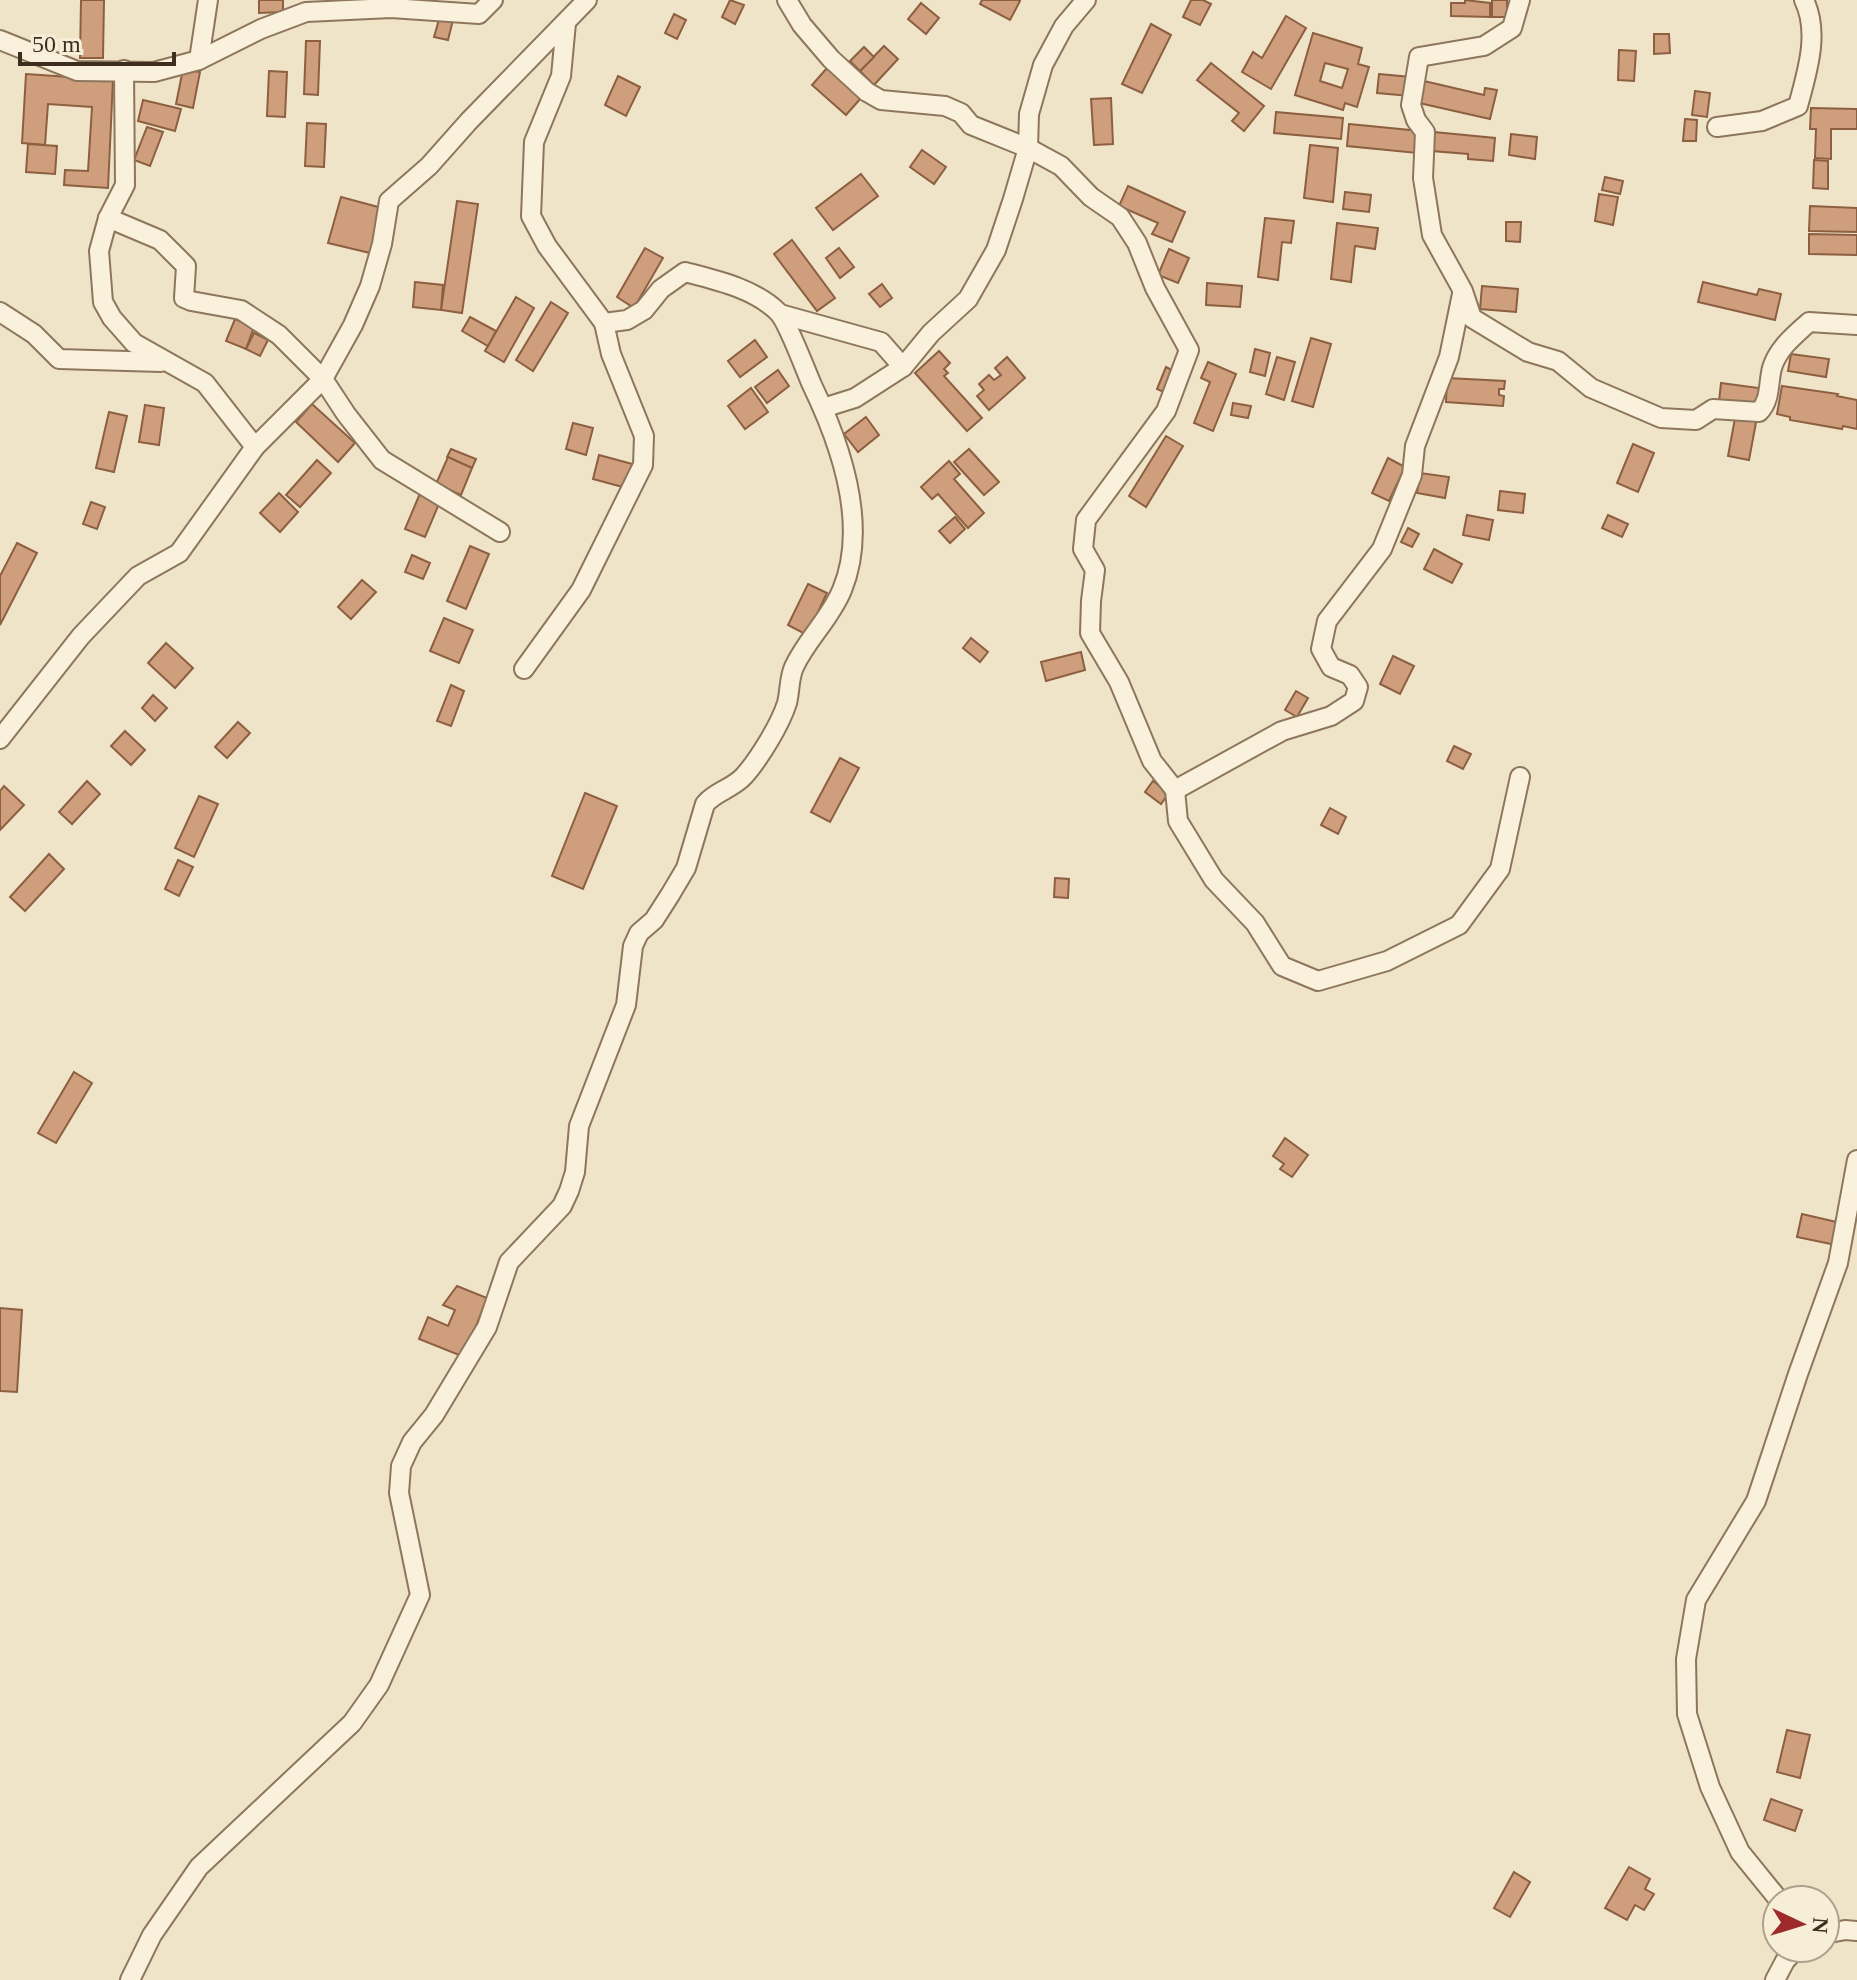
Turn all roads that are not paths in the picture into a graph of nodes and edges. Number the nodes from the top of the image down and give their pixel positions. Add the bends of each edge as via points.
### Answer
1 (208, 0) edge
2 (493, 0) edge
3 (587, 0) edge
4 (787, 0) edge
5 (1086, 0) edge
6 (1520, 0) edge
7 (1804, 0) edge
8 (566, 23) junction
9 (0, 40) edge
10 (199, 60) junction
11 (124, 70) junction
12 (1717, 127) dead end
13 (1028, 148) junction
14 (108, 218) junction
15 (1463, 291) junction
16 (0, 312) edge
17 (780, 314) junction
18 (604, 323) junction
19 (1857, 325) edge
20 (164, 362) junction
21 (903, 367) junction
22 (323, 379) junction
23 (823, 408) junction
24 (255, 447) junction
25 (500, 532) dead end
26 (524, 669) dead end
27 (0, 739) edge
28 (1520, 777) dead end
29 (1175, 790) junction
30 (1857, 1160) edge
31 (1766, 1884) edge
32 (130, 1980) edge

1 - 10 street
2 - 10 street via 479,14 391,8 306,12
3 - 8 street
4 - 13 street via 831,59 867,92 881,100 945,106 971,125
5 - 13 street via 1064,26 1043,65 1029,114
6 - 15 street via 1512,28 1484,46 1419,57 1411,105 1425,132 1423,178 1432,235
7 - 12 street via 1811,14 1810,61 1798,106 1762,121
8 - 18 street via 561,76 534,142 531,216
8 - 22 street via 389,201 370,286
9 - 11 street via 77,71
10 - 11 street via 154,72
11 - 14 street via 125,185
13 - 21 street via 996,250 982,275 968,299
13 - 29 street via 1061,166 1120,217 1189,350 1166,411 1086,520 1083,549 1095,570 1090,633 1119,682 1152,761
14 - 20 street via 99,251 103,302 134,343
14 - 22 street via 160,240 186,266 184,298 241,310 279,335
15 - 19 street via 1472,318 1528,352 1558,361 1591,388 1661,418 1696,420 1713,409 1759,412 1766,405 1782,347 1809,322
15 - 29 street via 1449,357 1415,446 1412,475 1382,549 1327,621 1321,649 1331,667 1350,675 1358,687 1354,701 1331,716 1282,731
16 - 20 street via 59,359
17 - 18 street via 750,293 685,272 644,310 627,320
17 - 21 street via 881,342
17 - 23 street
18 - 26 street via 644,436 643,465 581,590
20 - 24 street via 205,383
21 - 23 street via 855,398
22 - 24 street
22 - 25 street via 382,460
23 - 32 street via 851,500 853,546 843,589 802,650 778,724 745,775 705,804 686,868 654,920 639,933 630,958 626,1005 579,1126 569,1191 562,1206 509,1262 487,1327 401,1466 399,1493 420,1595 368,1703 199,1867 152,1935
24 - 27 street via 179,553 138,576 81,636
28 - 29 street via 1500,869 1459,925 1387,961 1318,981 1282,966 1255,923 1214,880 1178,821
30 - 31 street via 1838,1263 1756,1501 1696,1600 1686,1659 1687,1714 1710,1787 1740,1852

